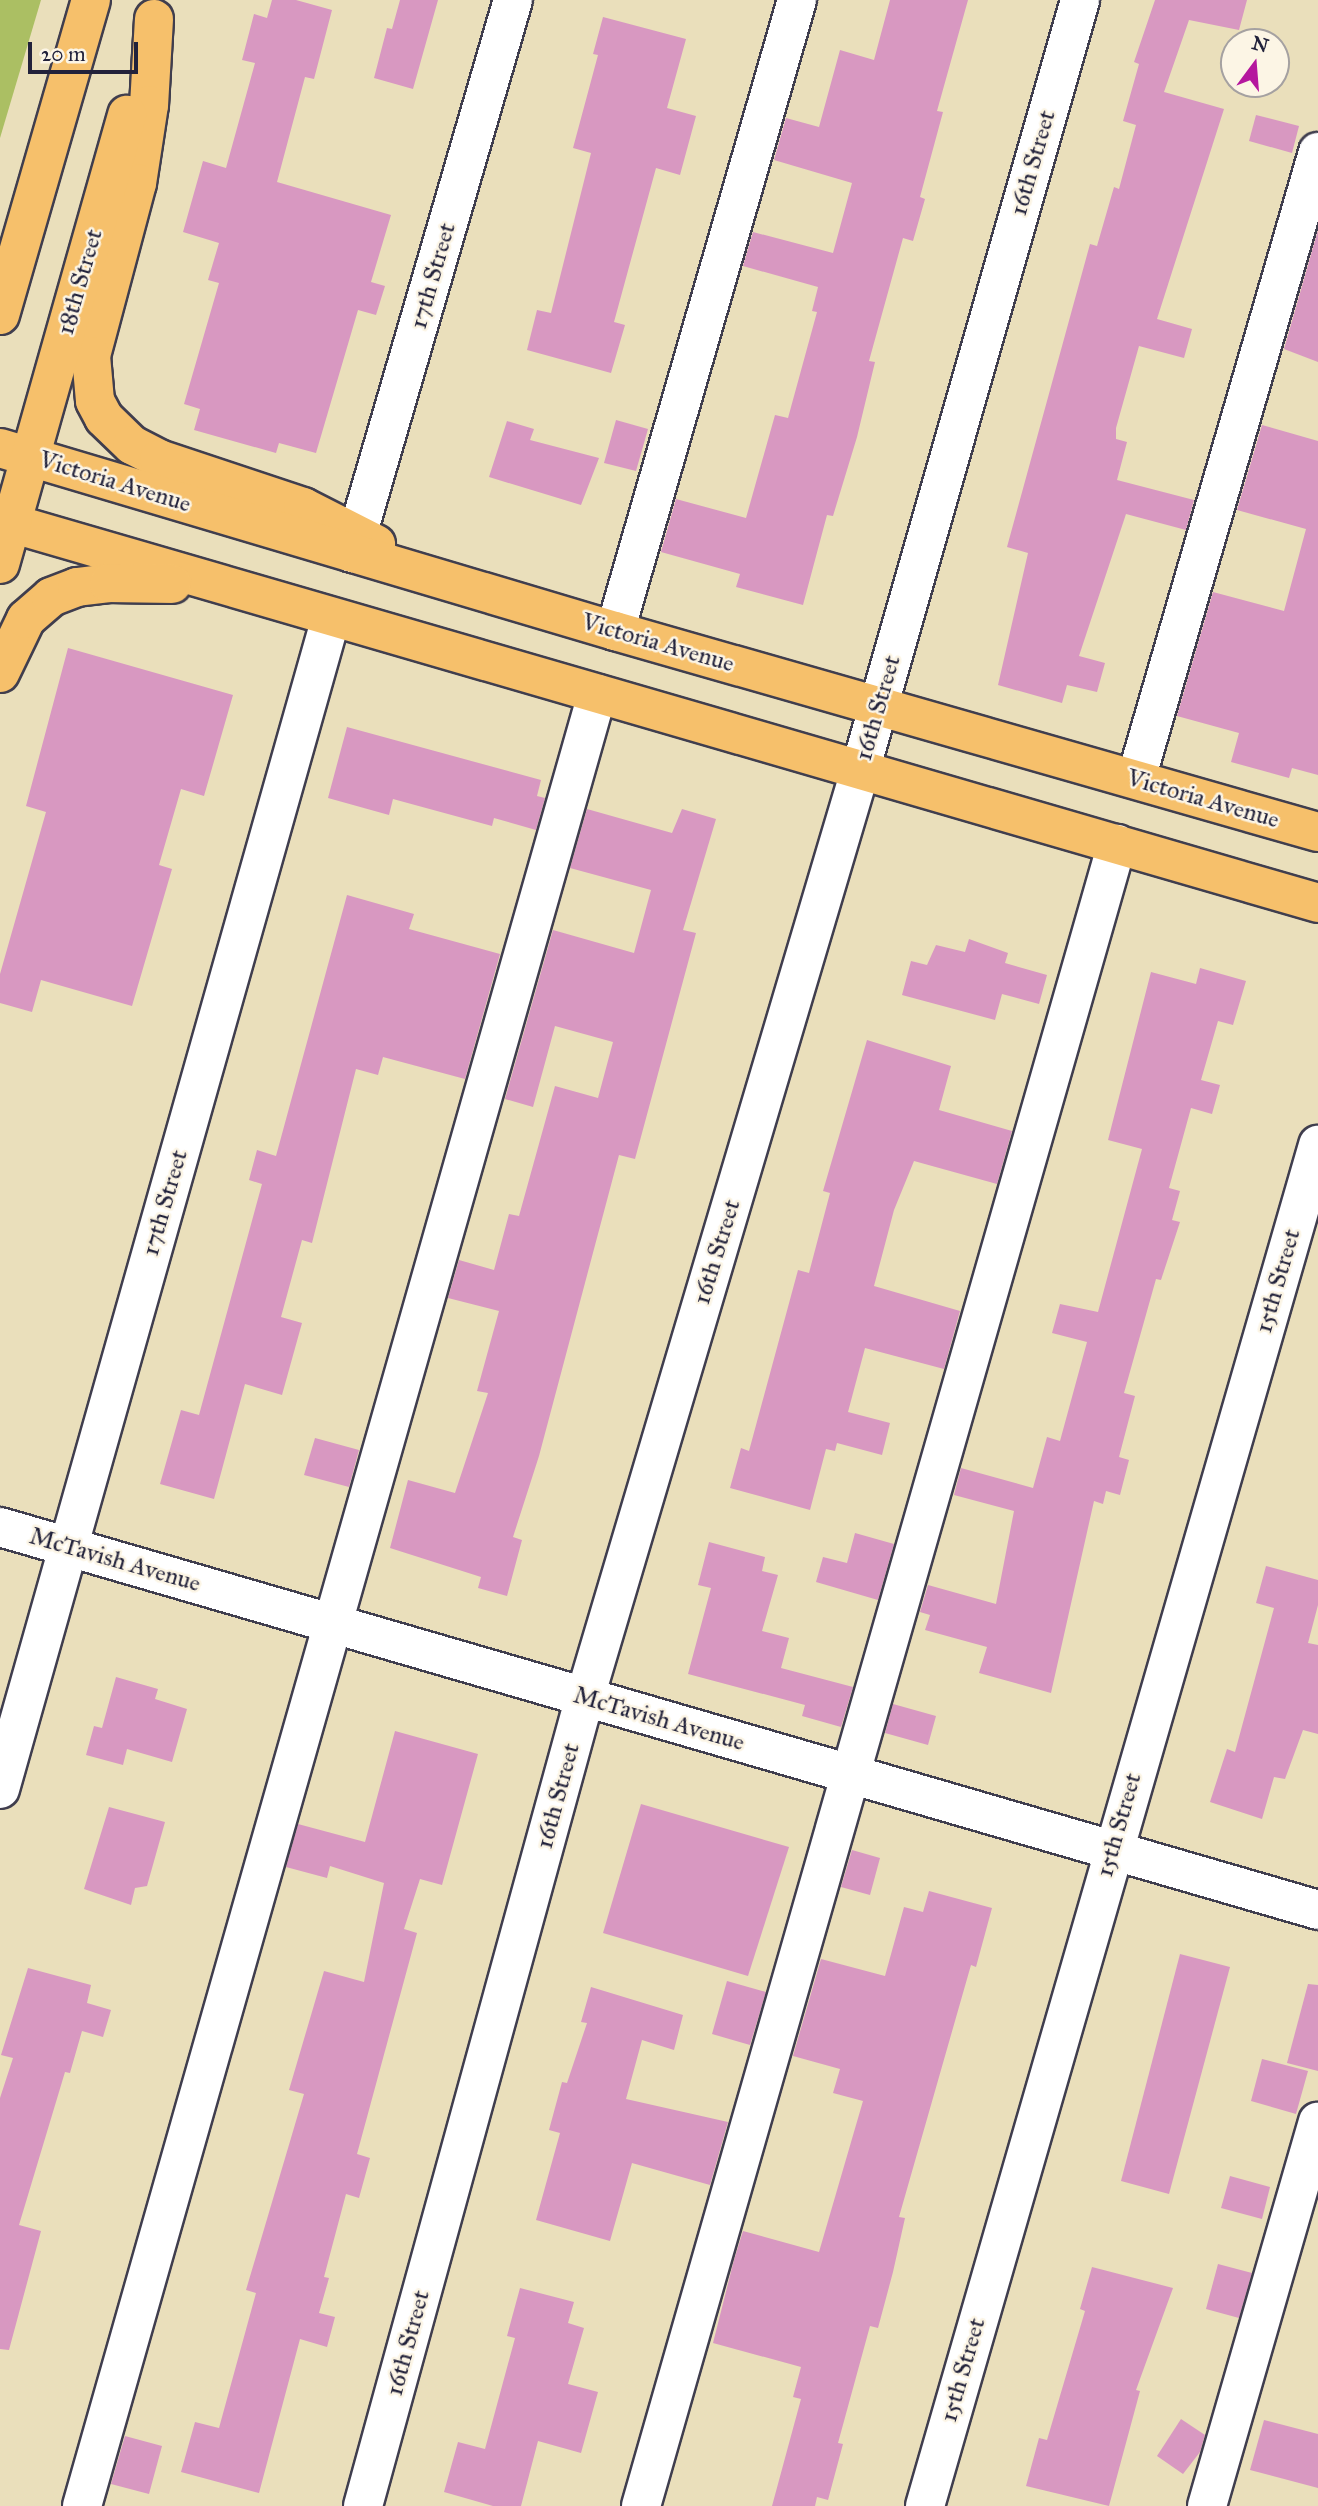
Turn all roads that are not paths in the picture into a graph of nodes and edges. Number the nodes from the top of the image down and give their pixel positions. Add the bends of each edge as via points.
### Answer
1 (66, 0) edge
2 (91, 0) edge
3 (513, 0) edge
4 (797, 0) edge
5 (1080, 0) edge
6 (157, 10) edge
7 (1318, 152) edge
8 (0, 217) edge
9 (0, 315) edge
10 (15, 452) edge
11 (6, 522) edge
12 (355, 543) junction
13 (0, 565) edge
14 (254, 595) junction
15 (331, 618) junction
16 (615, 631) junction
17 (0, 673) edge
18 (597, 694) junction
19 (880, 704) junction
20 (860, 771) junction
21 (1136, 779) junction
22 (1318, 832) edge
23 (1116, 844) junction
24 (1318, 903) edge
25 (1318, 1145) edge
26 (0, 1527) edge
27 (69, 1546) junction
28 (332, 1623) junction
29 (585, 1697) junction
30 (849, 1774) junction
31 (0, 1789) edge
32 (1111, 1850) junction
33 (1318, 1910) edge
34 (1318, 2122) edge
35 (82, 2506) edge
36 (363, 2506) edge
37 (640, 2506) edge
38 (925, 2506) edge
39 (1207, 2506) edge

1 - 8 main road
2 - 9 main road
3 - 12 street, 17th Street
4 - 16 street
5 - 19 street, 16th Street
6 - 10 main road, 18th Street
6 - 12 main road via 137,183 91,356 95,401 104,418 132,445 159,459 303,507
7 - 21 street
10 - 11 main road, 18th Street
10 - 12 main road, Victoria Avenue
11 - 13 main road, 18th Street
11 - 14 main road
12 - 16 main road, Victoria Avenue via 448,582
14 - 15 main road
14 - 17 main road via 163,583 77,587 51,597 26,619
15 - 18 main road
15 - 27 street, 17th Street
16 - 19 main road, Victoria Avenue
18 - 20 main road
18 - 28 street
19 - 20 street, 16th Street
19 - 21 main road, Victoria Avenue
20 - 23 main road
20 - 29 street, 16th Street
21 - 22 main road, Victoria Avenue
23 - 24 main road
23 - 30 street
25 - 32 street, 15th Street
26 - 27 street, McTavish Avenue
27 - 28 street, McTavish Avenue
27 - 31 street, 17th Street
28 - 29 street, McTavish Avenue
28 - 35 street
29 - 30 street, McTavish Avenue
29 - 36 street, 16th Street
30 - 32 street, McTavish Avenue
30 - 37 street
32 - 33 street, McTavish Avenue
32 - 38 street, 15th Street
34 - 39 street

